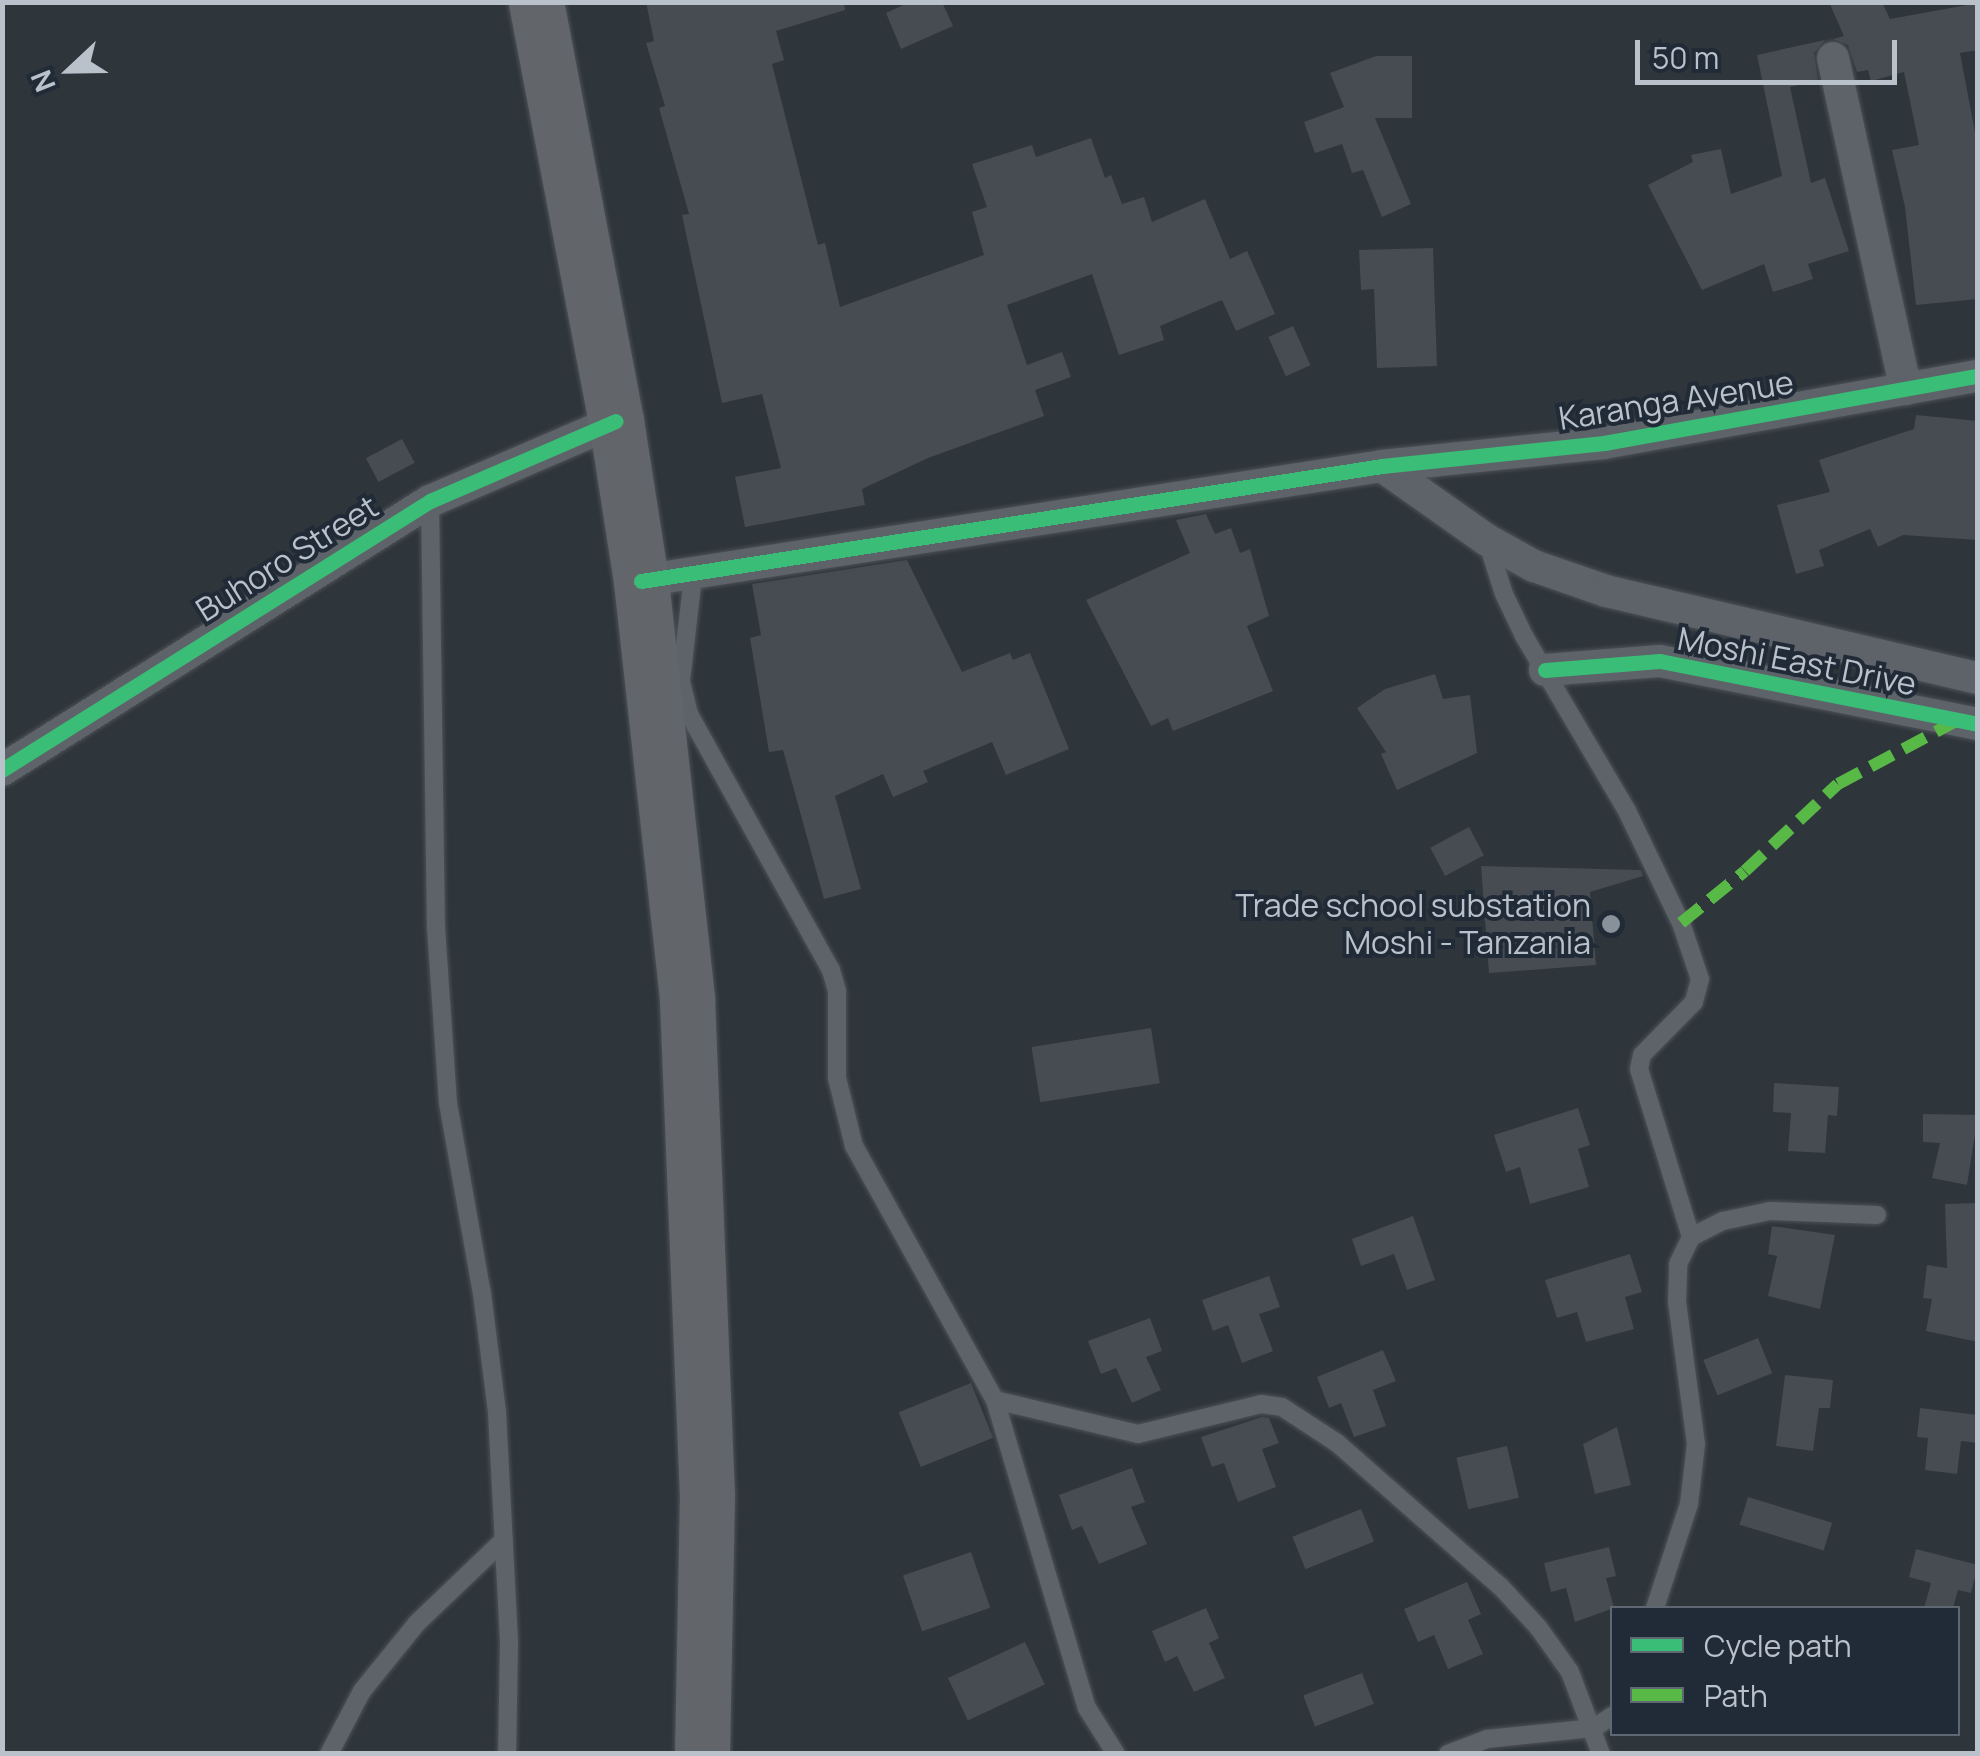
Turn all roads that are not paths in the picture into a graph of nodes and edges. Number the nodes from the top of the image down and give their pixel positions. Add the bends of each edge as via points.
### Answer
1 (536, 2) edge
2 (1833, 58) dead end
3 (1978, 376) edge
4 (1906, 389) junction
5 (616, 422) junction
6 (1382, 466) junction
7 (430, 501) junction
8 (1486, 540) junction
9 (667, 579) junction
10 (1545, 670) junction
11 (1978, 678) edge
12 (1978, 724) edge
13 (2, 770) edge
14 (1877, 1214) dead end
15 (1691, 1237) junction
16 (994, 1400) junction
17 (504, 1540) junction
18 (1656, 1606) edge
19 (1610, 1717) edge
20 (1594, 1728) junction
21 (330, 1754) edge
22 (507, 1754) edge
23 (702, 1754) edge
24 (1116, 1754) edge
25 (1448, 1754) edge
26 (1601, 1754) edge

1 - 5 highway
2 - 4 street
3 - 4 street, Karanga Avenue
4 - 6 street, Karanga Avenue via 1604,444
5 - 7 street, Buhoro Street
5 - 9 highway
6 - 8 street
6 - 9 street, Karanga Avenue
7 - 13 street, Buhoro Street
7 - 17 lane via 436,927 448,1103 497,1412
8 - 10 lane via 1504,594
8 - 11 street via 1534,566 1606,591
9 - 16 lane via 689,714 831,970 837,1078 854,1146
9 - 23 highway via 707,1494
10 - 12 street, Moshi East Drive via 1660,661
10 - 15 lane via 1627,811 1682,923 1700,979 1694,1002 1642,1055 1638,1069
14 - 15 lane via 1770,1211 1723,1220
15 - 18 lane via 1678,1264 1677,1302 1696,1444 1689,1504
16 - 20 lane via 1138,1434 1261,1404 1282,1408 1337,1444 1500,1586 1570,1672
16 - 24 lane via 1087,1708
17 - 21 lane via 417,1623 362,1691
17 - 22 lane
19 - 20 lane
20 - 25 lane via 1487,1739
20 - 26 lane

